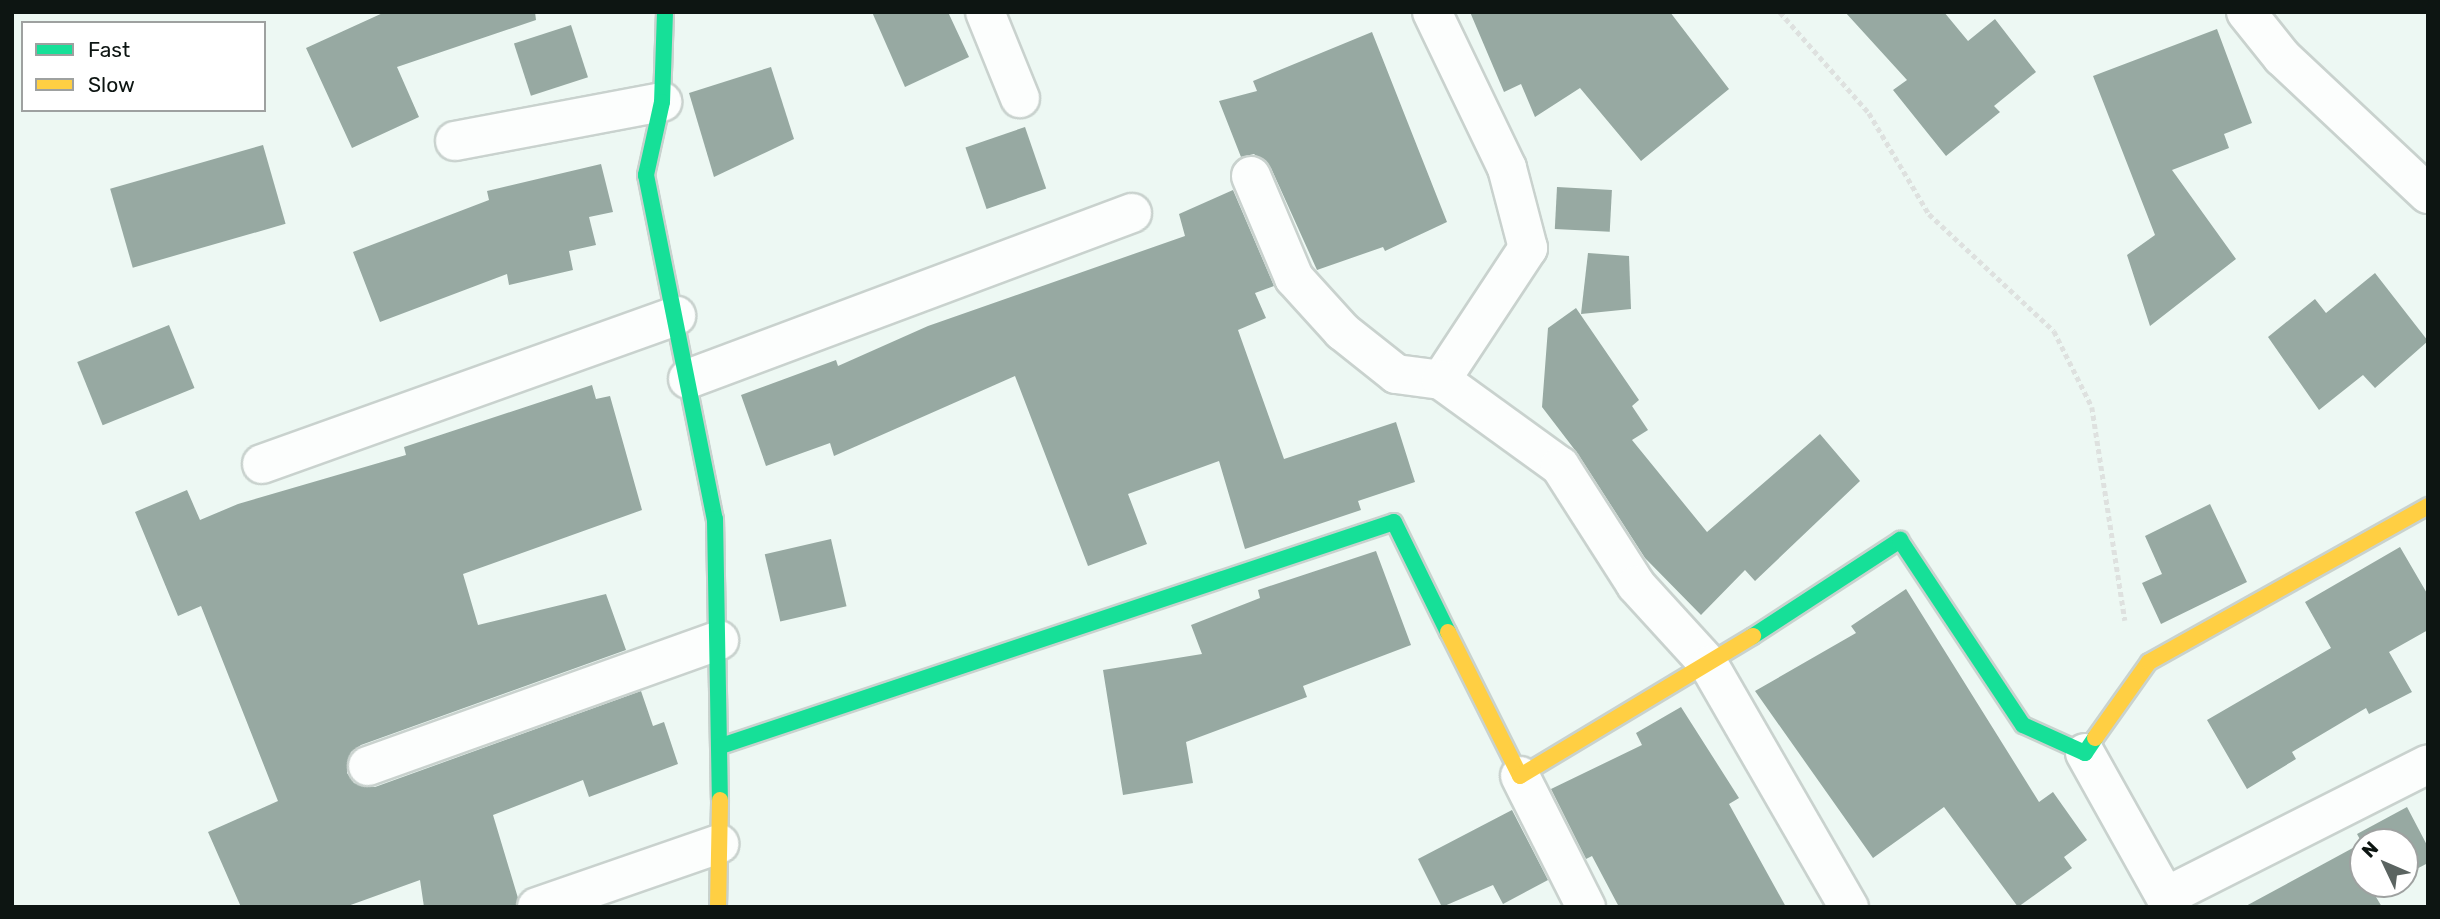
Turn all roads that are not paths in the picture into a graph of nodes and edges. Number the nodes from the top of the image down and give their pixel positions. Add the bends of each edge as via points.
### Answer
1 (985, 12) edge
2 (1432, 12) edge
3 (2246, 12) edge
4 (667, 13) edge
5 (1020, 98) dead end
6 (662, 102) junction
7 (455, 141) dead end
8 (1251, 176) dead end
9 (2428, 194) edge
10 (1132, 213) dead end
11 (676, 316) junction
12 (688, 379) junction
13 (1441, 380) junction
14 (262, 464) dead end
15 (2428, 506) edge
16 (719, 640) junction
17 (1709, 665) junction
18 (721, 746) junction
19 (2085, 753) junction
20 (2428, 764) edge
21 (368, 766) dead end
22 (1520, 776) junction
23 (719, 844) junction
24 (2169, 901) edge
25 (537, 907) edge
26 (718, 907) edge
27 (1586, 907) edge
28 (1849, 907) edge

1 - 5 street
2 - 13 street via 1507,167 1528,248
3 - 9 street via 2282,57
4 - 6 street
6 - 7 street
6 - 11 street via 646,175
8 - 13 street via 1294,278 1342,331 1395,374
10 - 12 street
11 - 12 street
11 - 14 street
12 - 16 street via 715,519
13 - 17 street via 1560,466 1636,586
15 - 19 street via 2149,662
16 - 18 street
16 - 21 street
17 - 19 street via 1900,540 2023,725
17 - 22 street
17 - 28 street
18 - 22 street via 1394,522
18 - 23 street
19 - 24 street
20 - 24 street
22 - 27 street
23 - 25 street
23 - 26 street

